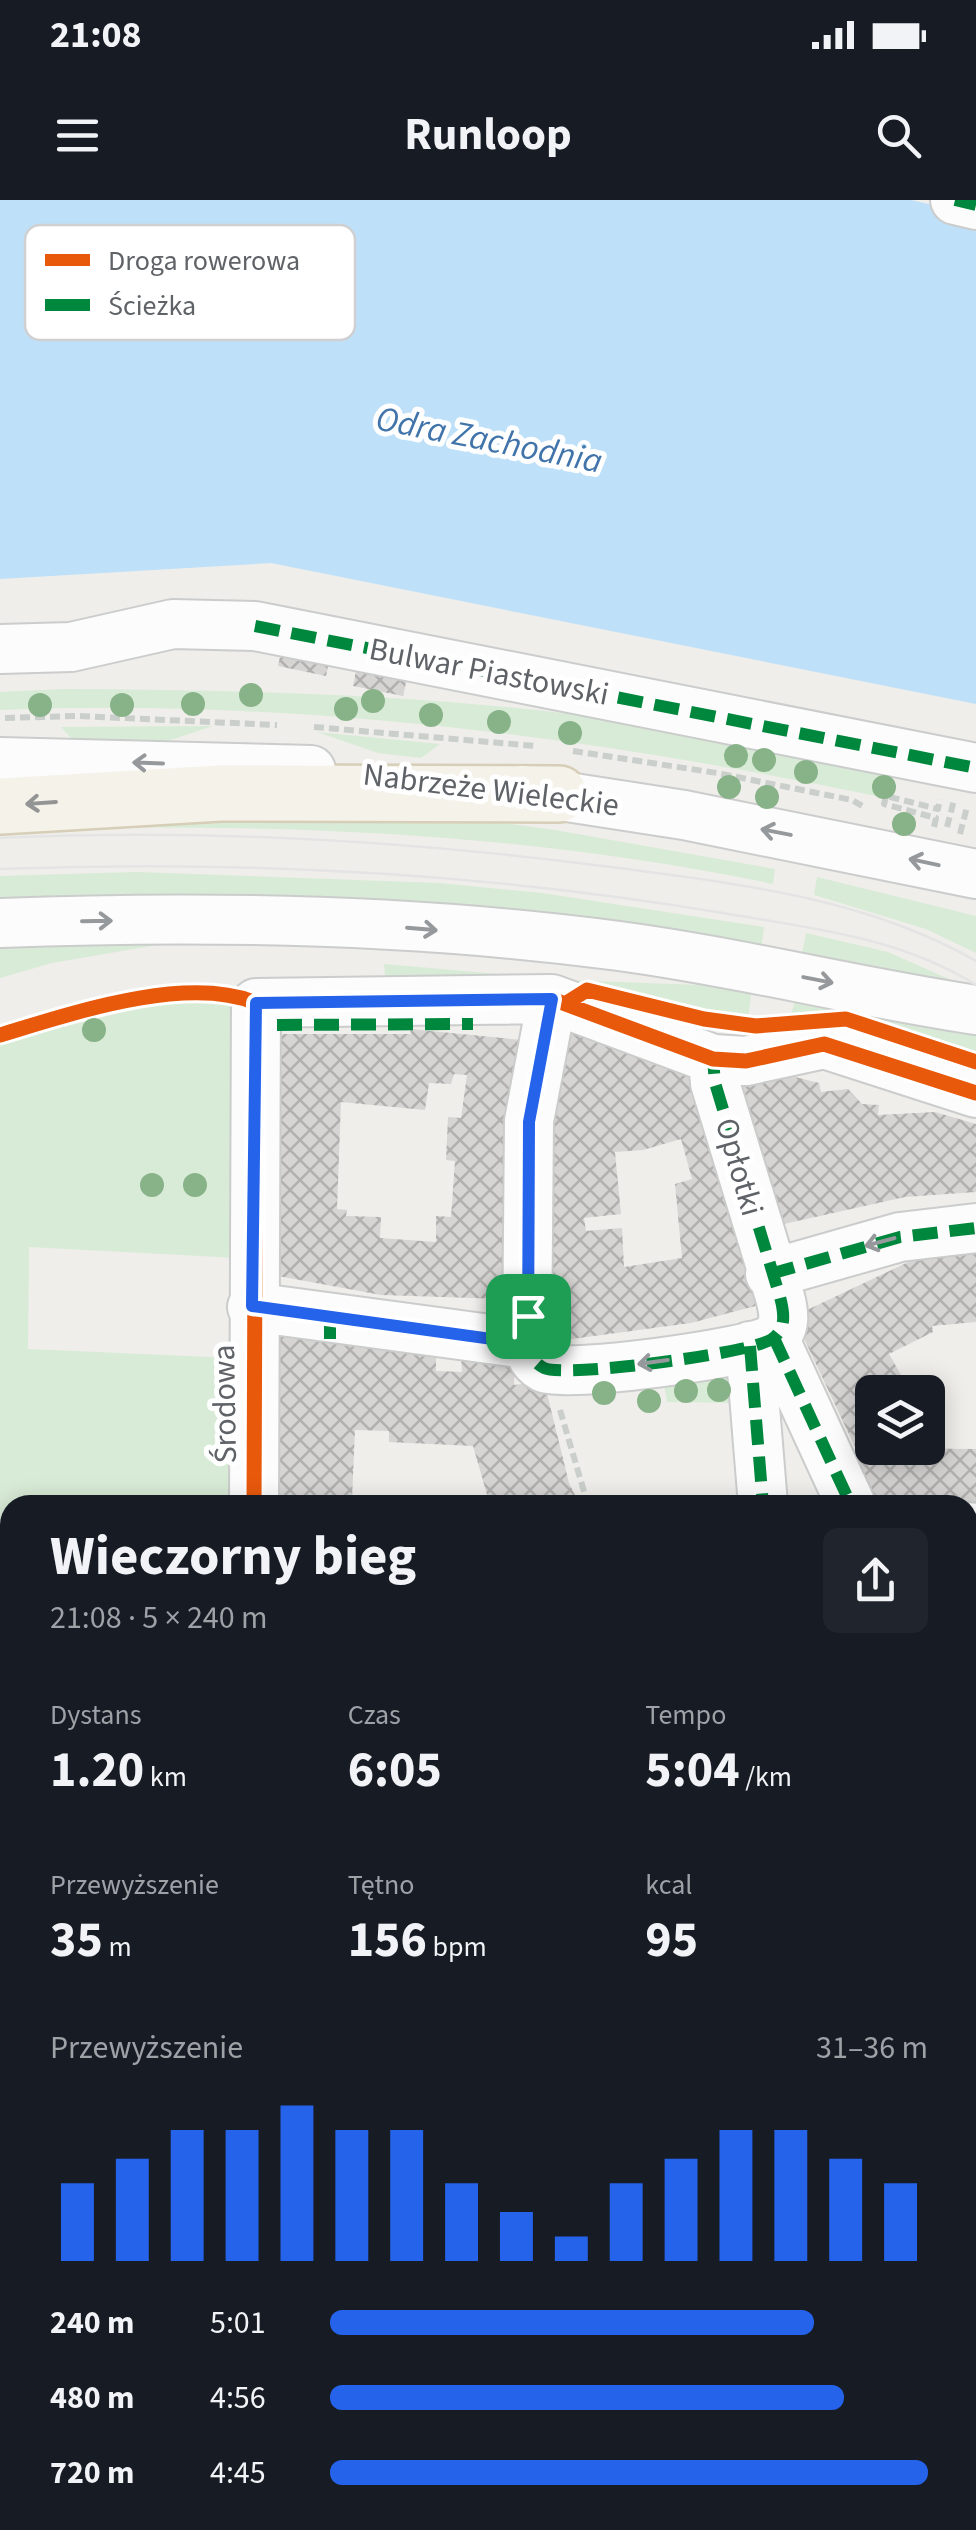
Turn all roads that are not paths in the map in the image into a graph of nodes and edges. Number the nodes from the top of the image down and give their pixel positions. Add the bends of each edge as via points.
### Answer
1 (954, 200) edge
2 (976, 205) edge
3 (0, 649) edge
4 (0, 762) edge
5 (976, 768) edge
6 (558, 794) junction
7 (0, 806) edge
8 (976, 874) edge
9 (0, 923) edge
10 (552, 999) junction
11 (976, 1010) edge
12 (713, 1060) junction
13 (976, 1093) edge
14 (976, 1228) edge
15 (770, 1274) junction
16 (252, 1306) junction
17 (762, 1342) junction
18 (528, 1344) junction
19 (254, 1495) edge
20 (764, 1495) edge
21 (846, 1495) edge

1 - 2 street
3 - 5 street, Bulwar Piastowski via 72,647 174,624 255,626
6 -> 4 street, Nabrzeże Wieleckie via 249,766
6 -> 7 main road via 259,792
8 -> 6 street, Nabrzeże Wieleckie
9 -> 11 street via 310,922 570,941
10 - 12 street
10 - 16 street, Środowa via 256,1003
10 - 18 street via 529,1122
12 - 13 street via 824,1044
12 - 15 street, Opłotki
14 -> 15 street via 900,1237
15 - 17 street, Opłotki via 784,1318
16 - 18 street via 330,1328
16 - 19 street, Środowa
17 -> 18 street via 577,1372 544,1368
17 - 20 street, Opłotki
17 - 21 street

